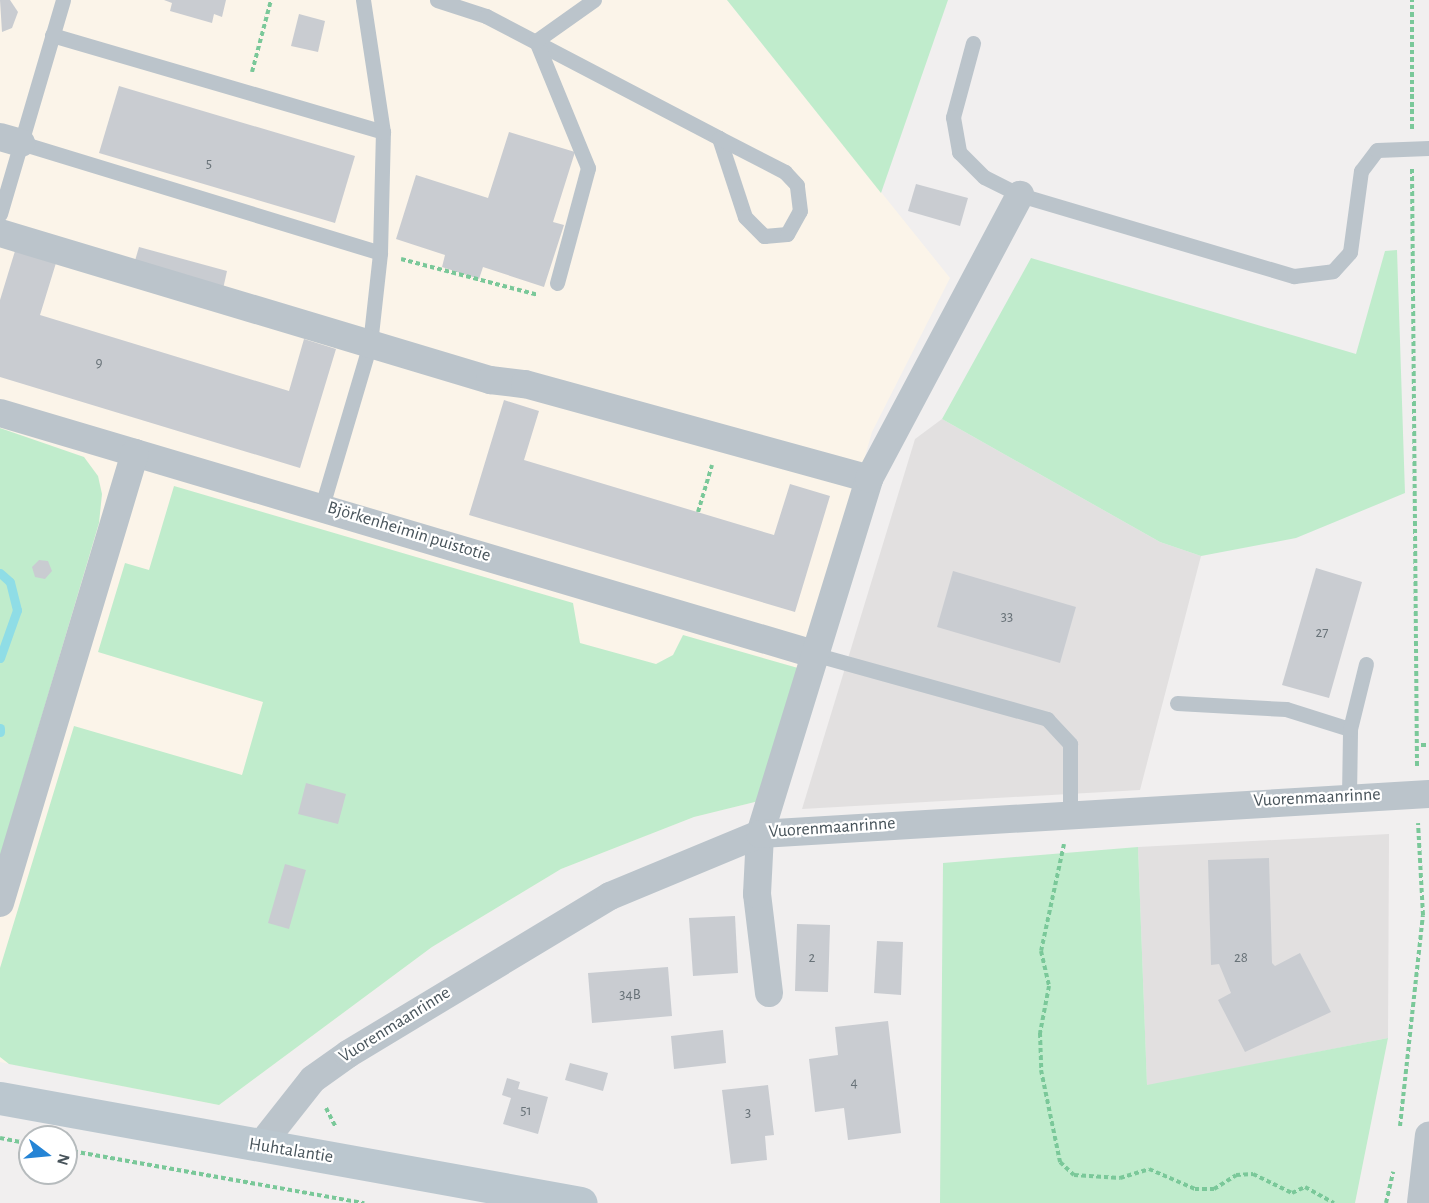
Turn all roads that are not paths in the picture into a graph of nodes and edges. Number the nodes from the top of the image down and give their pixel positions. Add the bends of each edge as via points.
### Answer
1 (63, 0) edge
2 (363, 0) edge
3 (437, 0) edge
4 (594, 0) edge
5 (52, 35) junction
6 (536, 41) junction
7 (973, 43) dead end
8 (383, 132) junction
9 (719, 138) junction
10 (10, 140) edge
11 (1429, 148) edge
12 (1020, 195) junction
13 (0, 214) edge
14 (0, 233) edge
15 (380, 253) junction
16 (556, 283) road end
17 (370, 344) junction
18 (0, 413) edge
19 (135, 453) junction
20 (869, 479) junction
21 (322, 506) junction
22 (817, 655) junction
23 (1366, 664) dead end
24 (1176, 703) dead end
25 (1350, 729) junction
26 (1423, 794) edge
27 (1349, 796) junction
28 (1070, 813) junction
29 (760, 834) junction
30 (0, 903) edge
31 (769, 993) dead end
32 (0, 1098) edge
33 (1429, 1135) edge
34 (260, 1146) junction
35 (581, 1203) edge
36 (1421, 1203) edge

1 - 5 lane
2 - 8 lane
3 - 6 lane
4 - 6 lane
5 - 8 lane
5 - 10 lane
6 - 9 lane
6 - 16 lane via 588,168
7 - 12 lane via 953,117 959,152 984,177
8 - 15 lane
9 - 9 lane via 745,217 764,236 787,234 800,211 796,185 785,172
10 - 13 lane
10 - 15 lane
11 - 12 lane via 1377,150 1361,171 1350,252 1333,271 1294,276
12 - 20 street
14 - 17 street
15 - 17 lane
17 - 20 street
17 - 21 lane
18 - 19 street, Björkenheimin puistotie
19 - 21 street, Björkenheimin puistotie
19 - 30 street
20 - 22 street
21 - 22 street, Björkenheimin puistotie
22 - 28 lane via 1047,719 1070,744
22 - 29 street
23 - 25 lane
24 - 25 lane via 1286,709
25 - 27 lane
26 - 27 street, Vuorenmaanrinne
27 - 28 street, Vuorenmaanrinne
28 - 29 street, Vuorenmaanrinne
29 - 31 street via 757,894
29 - 34 street, Vuorenmaanrinne via 610,896 348,1054 313,1079
32 - 34 main road, Huhtalantie
33 - 36 street
34 - 35 main road, Huhtalantie

